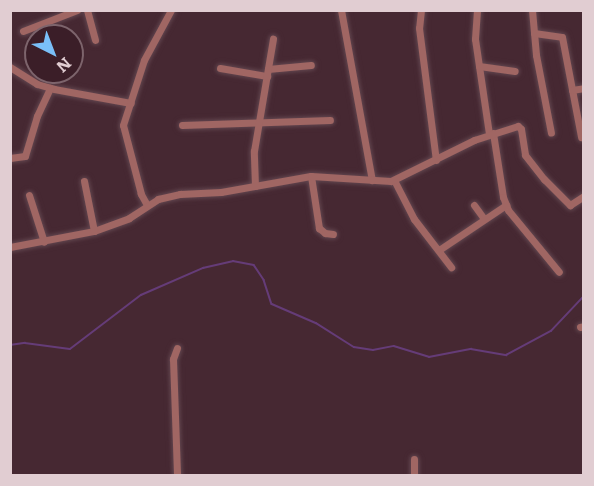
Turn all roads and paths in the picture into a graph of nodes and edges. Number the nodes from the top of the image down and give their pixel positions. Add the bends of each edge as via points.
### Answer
1 (77, 10) edge
2 (87, 10) edge
3 (171, 10) edge
4 (341, 10) edge
5 (421, 10) edge
6 (477, 10) edge
7 (532, 10) edge
8 (23, 31) dead end
9 (534, 33) junction
10 (273, 39) dead end
11 (95, 40) dead end
12 (311, 65) dead end
13 (478, 66) junction
14 (10, 67) edge
15 (220, 68) dead end
16 (515, 71) dead end
17 (267, 72) junction
18 (50, 88) junction
19 (584, 88) edge
20 (572, 90) junction
21 (131, 103) junction
22 (330, 120) dead end
23 (259, 124) junction
24 (182, 125) dead end
25 (491, 134) junction
26 (551, 134) dead end
27 (581, 137) dead end
28 (10, 158) edge
29 (436, 160) junction
30 (311, 176) junction
31 (372, 180) junction
32 (394, 180) junction
33 (84, 181) dead end
34 (255, 186) junction
35 (29, 195) dead end
36 (584, 196) edge
37 (147, 205) junction
38 (474, 205) dead end
39 (506, 205) junction
40 (484, 219) junction
41 (93, 231) junction
42 (333, 234) dead end
43 (44, 242) junction
44 (10, 247) edge
45 (439, 250) junction
46 (451, 267) dead end
47 (559, 272) dead end
48 (177, 348) dead end
49 (414, 459) dead end
50 (177, 476) edge
51 (414, 476) edge

1 - 8 street
2 - 11 street
3 - 21 street via 144,60
4 - 31 street
5 - 29 street via 419,28
6 - 13 street
7 - 9 street
9 - 20 street via 562,36
9 - 26 street
10 - 17 street
12 - 17 street
13 - 16 street
13 - 25 street
14 - 18 street
15 - 17 street
17 - 23 street
18 - 21 street
18 - 28 street via 25,156
19 - 20 street
20 - 27 street
21 - 37 street via 123,125
22 - 23 street
23 - 24 street
23 - 34 street via 254,151
25 - 29 street
25 - 36 street via 518,126 525,155 544,179 570,205
25 - 39 street
29 - 32 street
30 - 31 street
30 - 34 street
30 - 42 street via 319,228
31 - 32 street
32 - 45 street via 414,219
33 - 41 street
34 - 37 street via 180,194
35 - 43 street
37 - 41 street via 129,218
38 - 40 street
39 - 40 street
39 - 47 street
40 - 45 street
41 - 43 street
43 - 44 street
45 - 46 street
48 - 50 street via 173,359
49 - 51 street

